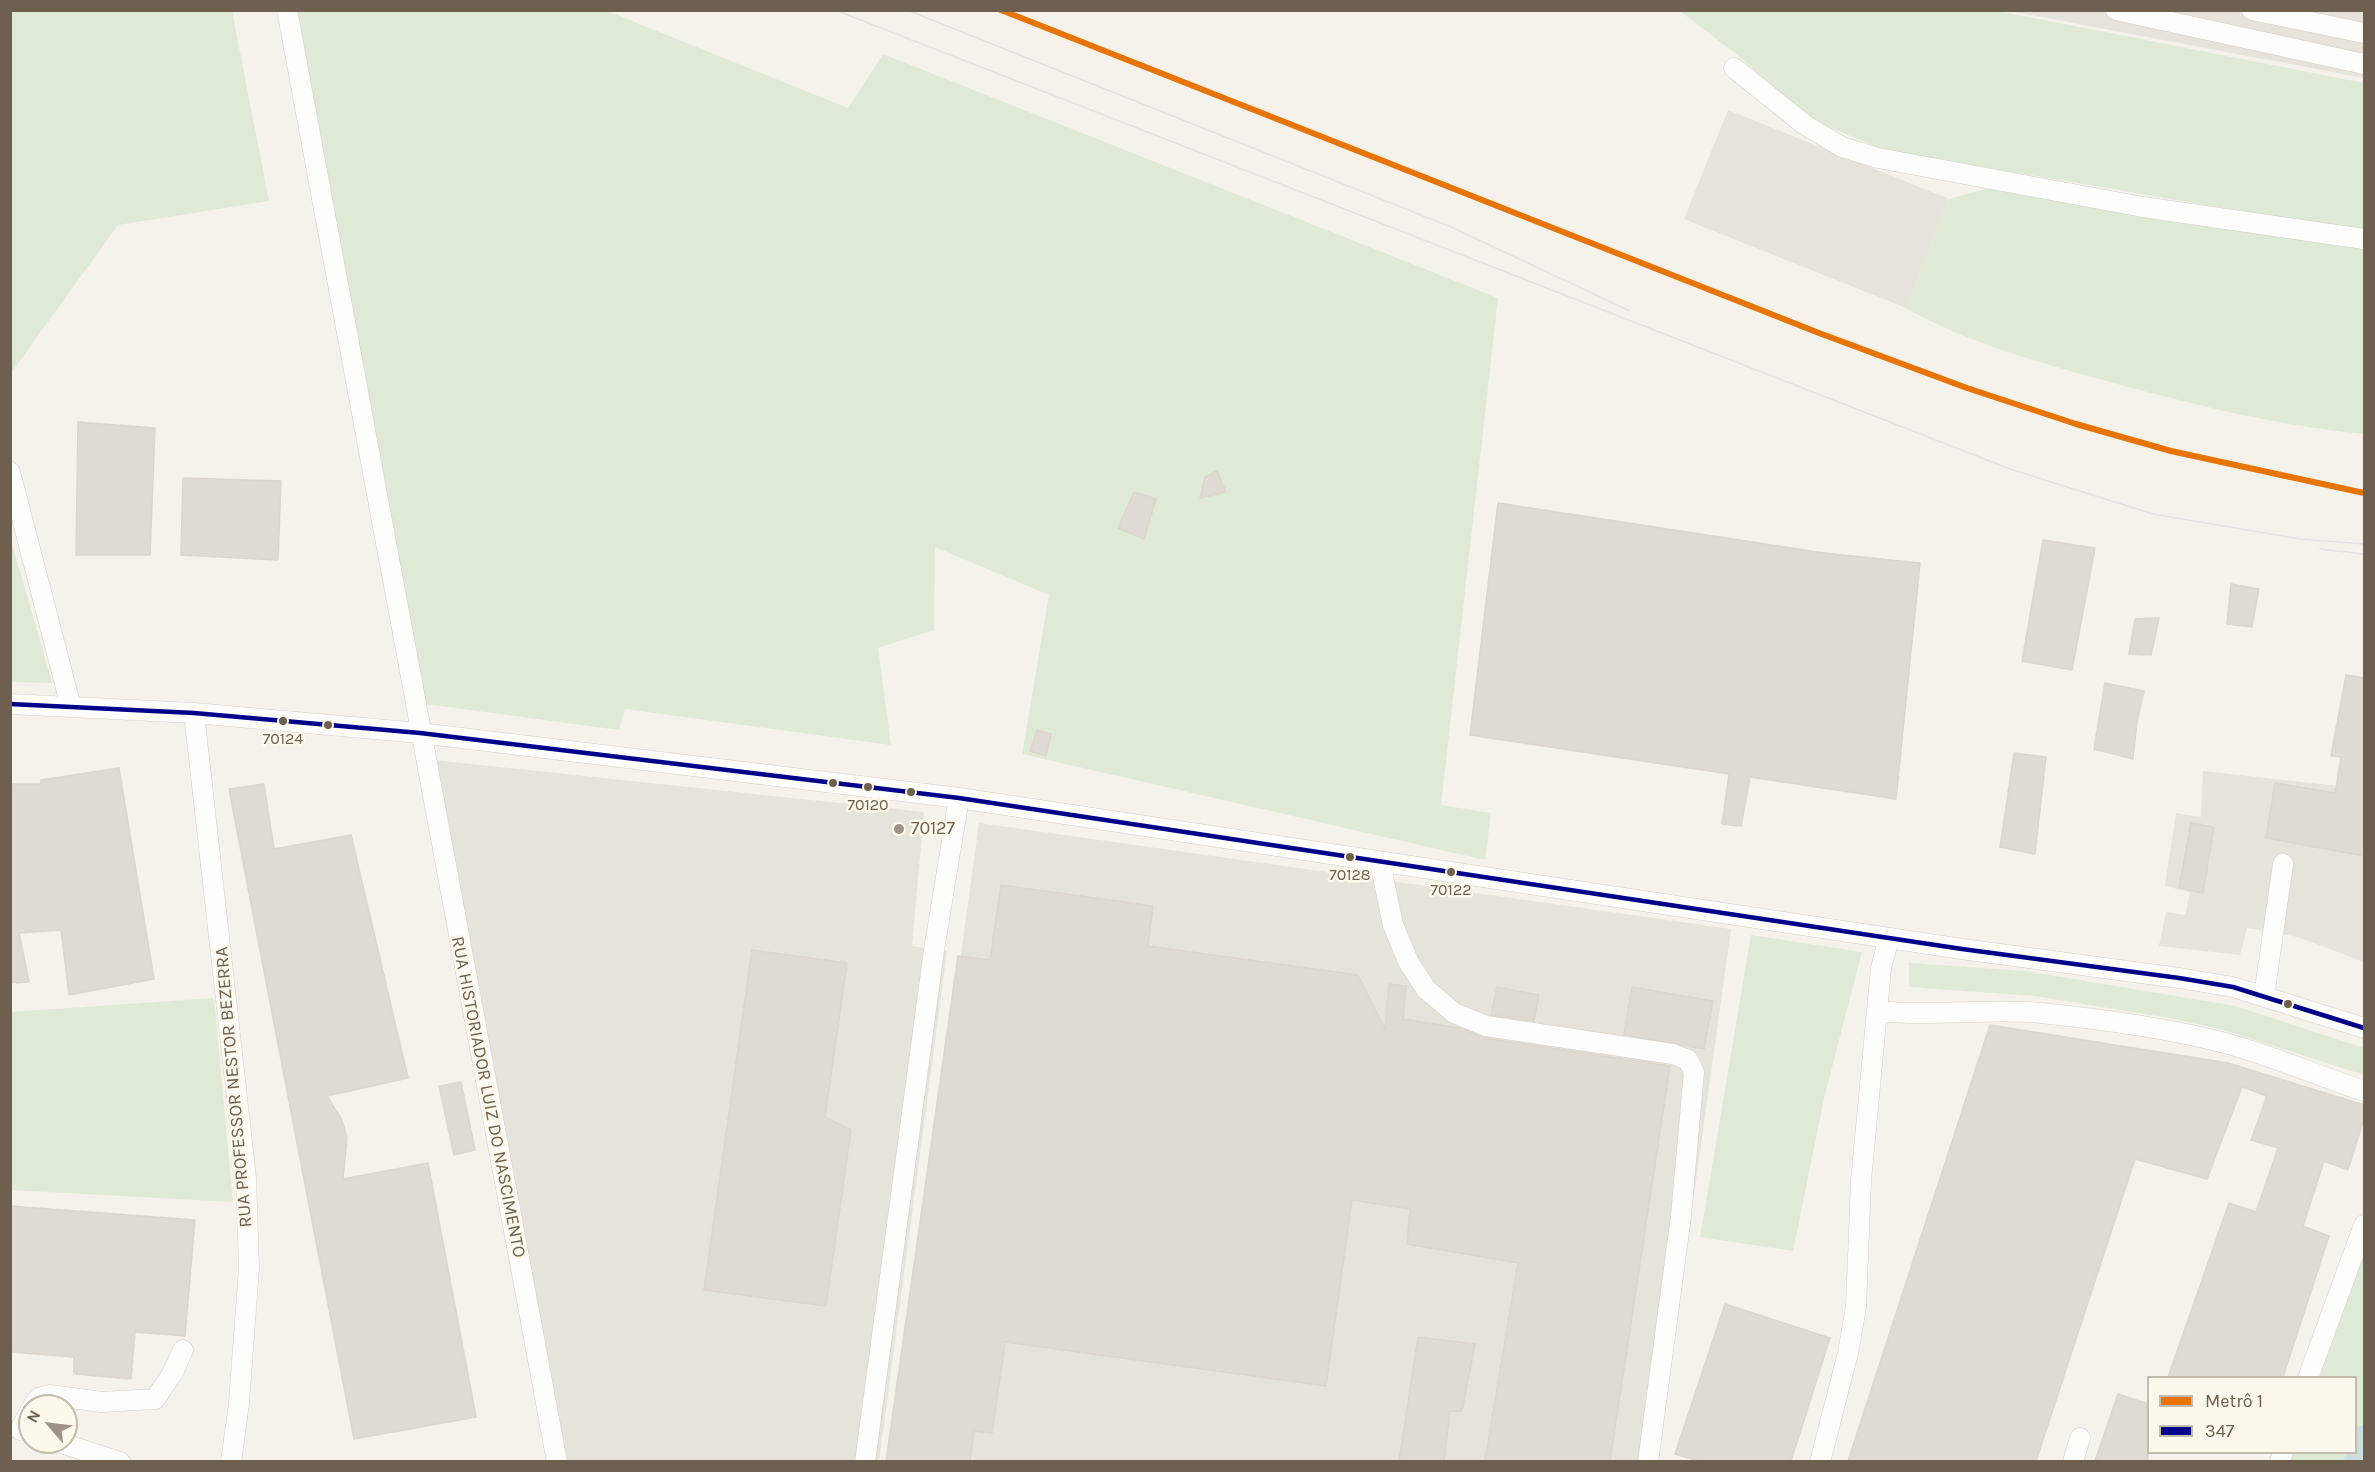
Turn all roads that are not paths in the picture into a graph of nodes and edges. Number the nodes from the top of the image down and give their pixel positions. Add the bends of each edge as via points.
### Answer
1 (287, 10) edge
2 (2116, 10) edge
3 (2252, 10) edge
4 (2364, 33) edge
5 (2364, 64) edge
6 (1734, 68) dead end
7 (2364, 239) edge
8 (10, 472) edge
9 (10, 704) edge
10 (71, 707) junction
11 (194, 713) junction
12 (420, 733) junction
13 (959, 798) junction
14 (1380, 862) junction
15 (2283, 864) dead end
16 (1889, 938) junction
17 (2264, 996) junction
18 (1877, 1011) junction
19 (2364, 1028) edge
20 (2364, 1091) edge
21 (2364, 1225) edge
22 (183, 1350) dead end
23 (2308, 1376) edge
24 (78, 1399) edge
25 (2080, 1438) dead end
26 (78, 1453) edge
27 (120, 1461) edge
28 (231, 1461) edge
29 (557, 1461) edge
30 (865, 1461) edge
31 (1648, 1461) edge
32 (1820, 1461) edge
33 (2073, 1461) edge

1 - 12 street, RUA HISTORIADOR LUIZ DO NASCIMENTO
2 - 5 street
3 - 4 street
6 - 7 street via 1805,124 1842,147 1878,158 2143,207
8 - 10 street
9 - 10 street
10 - 11 street
11 - 12 street
11 - 28 street, RUA PROFESSOR NESTOR BEZERRA via 246,1178 249,1268
12 - 13 street
12 - 29 street, RUA HISTORIADOR LUIZ DO NASCIMENTO
13 - 14 street
13 - 30 street via 934,950
14 - 16 street
14 - 31 street via 1393,925 1409,963 1426,989 1454,1013 1486,1026 1673,1054 1688,1060 1694,1072 1681,1216
15 - 17 street
16 - 17 street via 2179,978
16 - 18 street via 1881,968
17 - 19 street
18 - 20 street via 2041,1013 2151,1028 2217,1041
18 - 32 street via 1856,1307
21 - 23 street
22 - 24 street via 155,1399 101,1402
25 - 33 street
26 - 27 street

